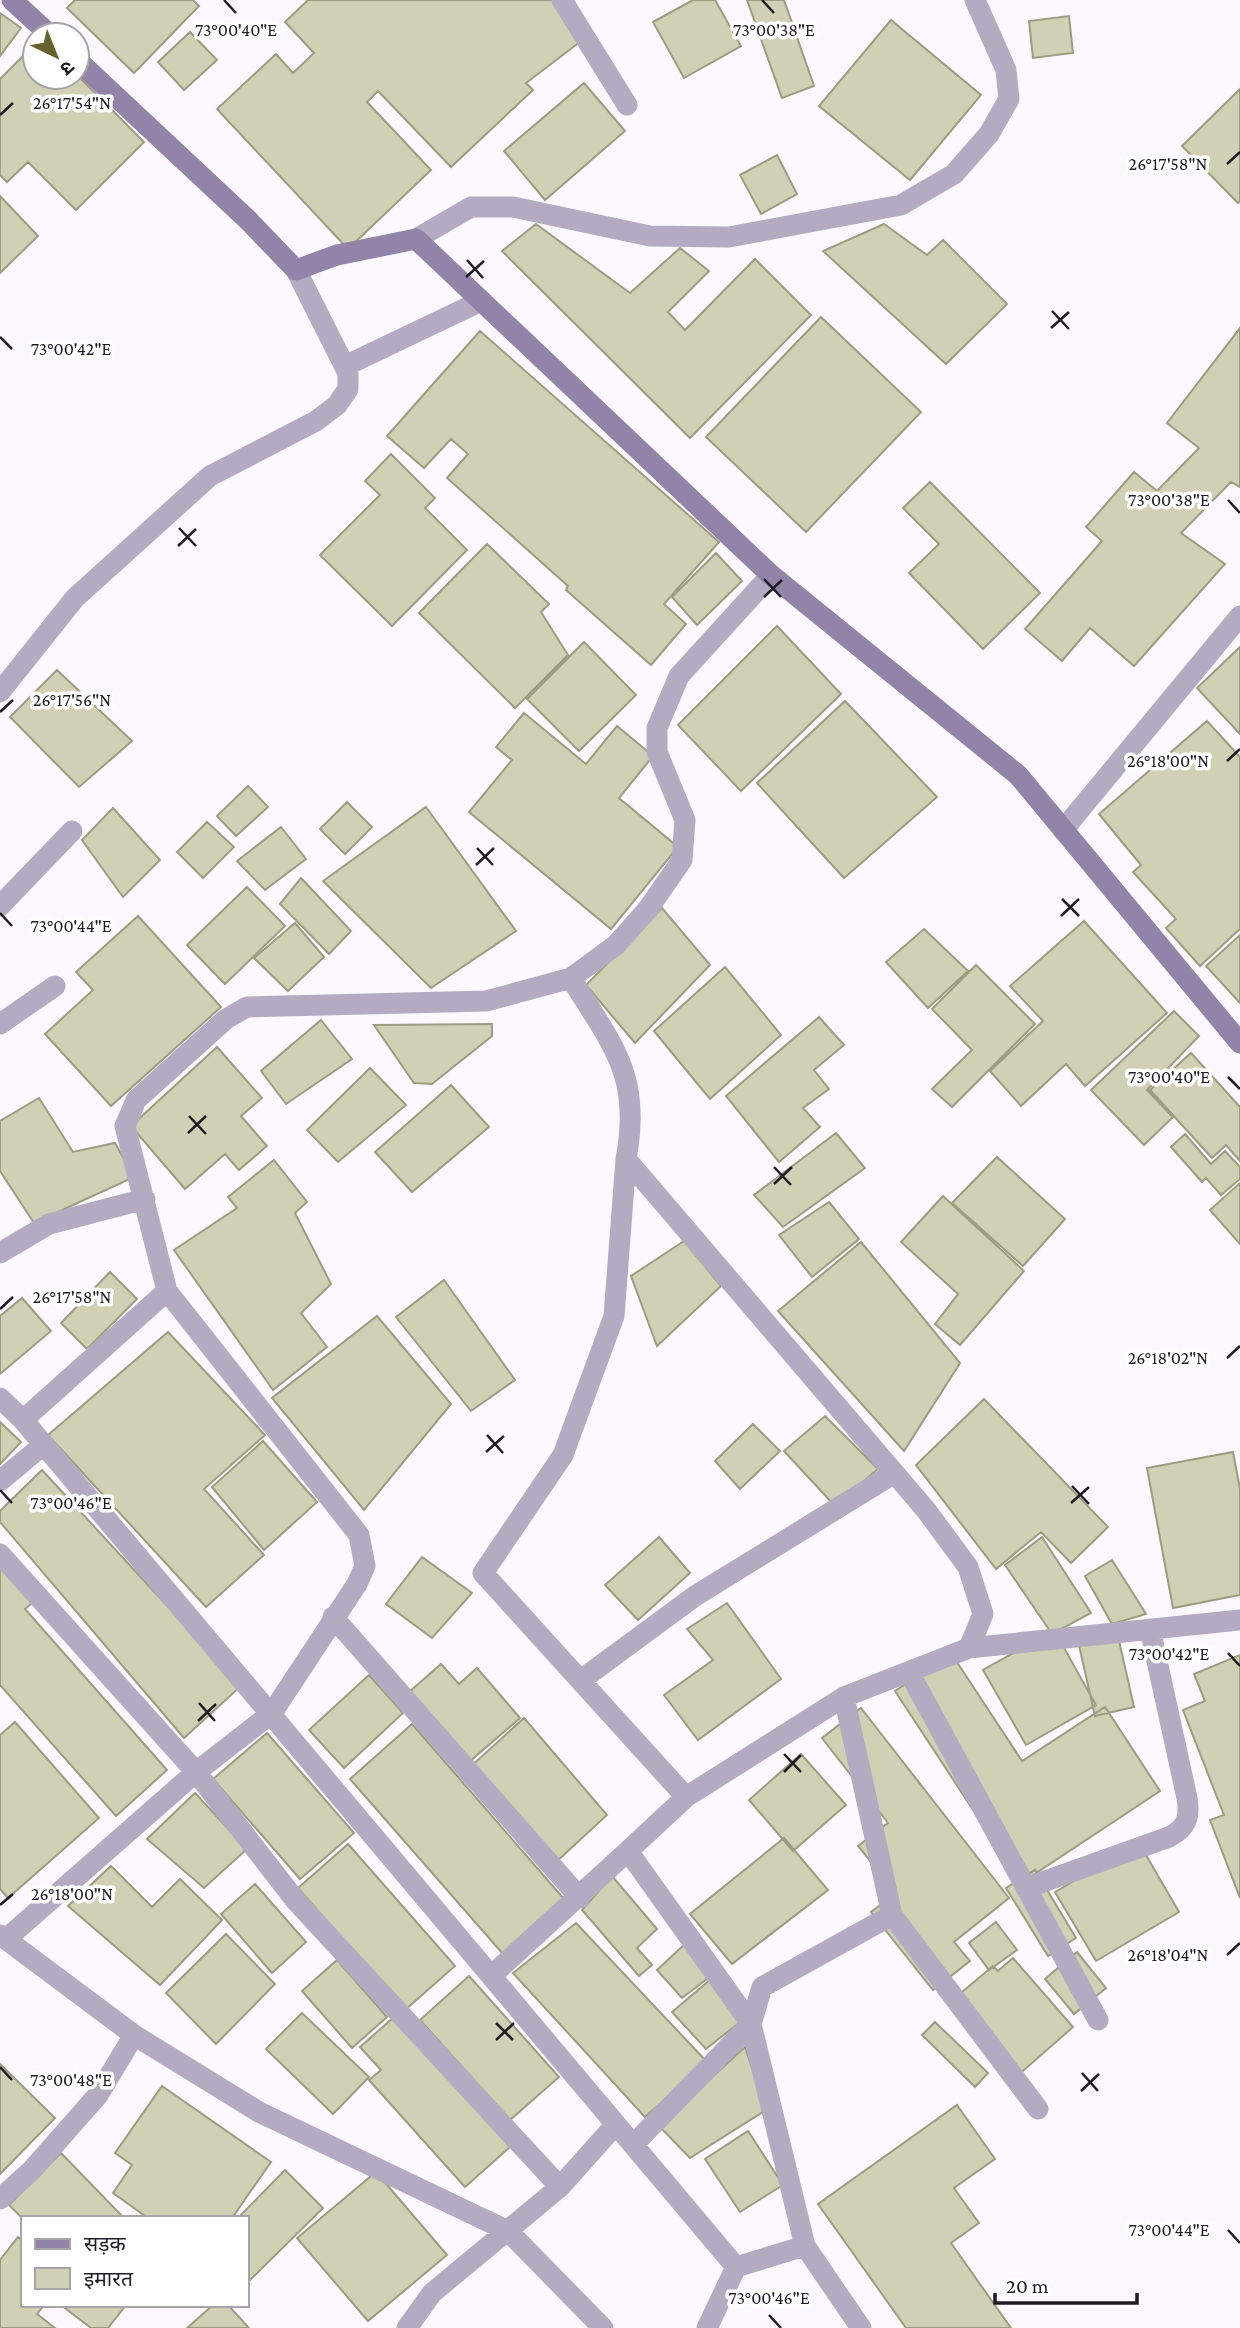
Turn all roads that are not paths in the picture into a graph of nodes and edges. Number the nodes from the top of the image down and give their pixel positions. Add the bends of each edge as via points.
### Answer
1 (12, 0) edge
2 (562, 0) edge
3 (975, 0) edge
4 (35, 21) edge
5 (91, 74) edge
6 (628, 106) dead end
7 (416, 239) junction
8 (296, 270) junction
9 (481, 301) junction
10 (345, 366) junction
11 (771, 575) junction
12 (1240, 617) edge
13 (0, 691) edge
14 (1063, 830) junction
15 (72, 831) dead end
16 (0, 906) edge
17 (571, 978) junction
18 (55, 986) dead end
19 (0, 1024) edge
20 (1240, 1043) edge
21 (626, 1159) junction
22 (145, 1199) junction
23 (0, 1253) edge
24 (167, 1291) junction
25 (0, 1398) edge
26 (23, 1420) junction
27 (42, 1446) junction
28 (893, 1474) junction
29 (0, 1482) edge
30 (0, 1554) edge
31 (333, 1617) junction
32 (1240, 1620) edge
33 (1150, 1629) junction
34 (969, 1648) junction
35 (909, 1672) junction
36 (580, 1680) junction
37 (844, 1697) junction
38 (272, 1713) junction
39 (197, 1772) junction
40 (686, 1797) junction
41 (628, 1852) junction
42 (1026, 1888) junction
43 (580, 1898) junction
44 (892, 1915) junction
45 (3, 1937) edge
46 (491, 1976) junction
47 (1098, 2020) dead end
48 (751, 2024) junction
49 (134, 2035) junction
50 (1038, 2109) dead end
51 (616, 2124) junction
52 (634, 2144) junction
53 (560, 2187) junction
54 (0, 2199) edge
55 (508, 2231) junction
56 (805, 2246) junction
57 (736, 2267) junction
58 (407, 2328) edge
59 (603, 2328) edge
60 (707, 2328) edge
61 (861, 2328) edge

1 - 4 main road
2 - 6 street
3 - 7 street via 1006,70 1009,99 989,134 954,174 901,205 729,237 650,236 513,208 471,208
5 - 8 main road
7 - 8 main road via 337,255
7 - 9 main road
8 - 10 street
9 - 10 street
9 - 11 main road
10 - 13 street via 348,389 337,405 316,421 210,476 75,598
11 - 14 main road via 1018,775
11 - 17 street via 679,676 657,728 657,752 685,820 682,860 617,945
12 - 14 street
14 - 20 main road
15 - 16 street
17 - 21 street via 629,1080 631,1134
17 - 22 street via 486,1001 247,1007 226,1019 136,1100 125,1126
18 - 19 street
21 - 28 street
21 - 36 street via 614,1316 563,1455 484,1573
22 - 23 street via 49,1224
22 - 24 street
24 - 26 street
24 - 31 street via 359,1535 365,1566
25 - 26 street
26 - 27 street
27 - 29 street
27 - 38 street
28 - 34 street via 968,1567 983,1614
28 - 36 street via 695,1597
30 - 39 street
31 - 38 street
31 - 43 street
32 - 33 street
33 - 34 street
33 - 42 street via 1187,1798 1185,1825 1169,1837
34 - 35 street
35 - 37 street
35 - 42 street
36 - 40 street
37 - 40 street
37 - 44 street
38 - 39 street
38 - 46 street
39 - 45 street
39 - 53 street via 296,1901
40 - 41 street
41 - 43 street
41 - 48 street
42 - 47 street
43 - 46 street
44 - 48 street via 762,1987
44 - 50 street
45 - 49 street
46 - 51 street
48 - 52 street
48 - 56 street
49 - 54 street via 98,2095
49 - 55 street via 258,2112
51 - 52 street
51 - 53 street
52 - 57 street
53 - 55 street
55 - 58 street via 432,2293
55 - 59 street
56 - 57 street
56 - 61 street
57 - 60 street

